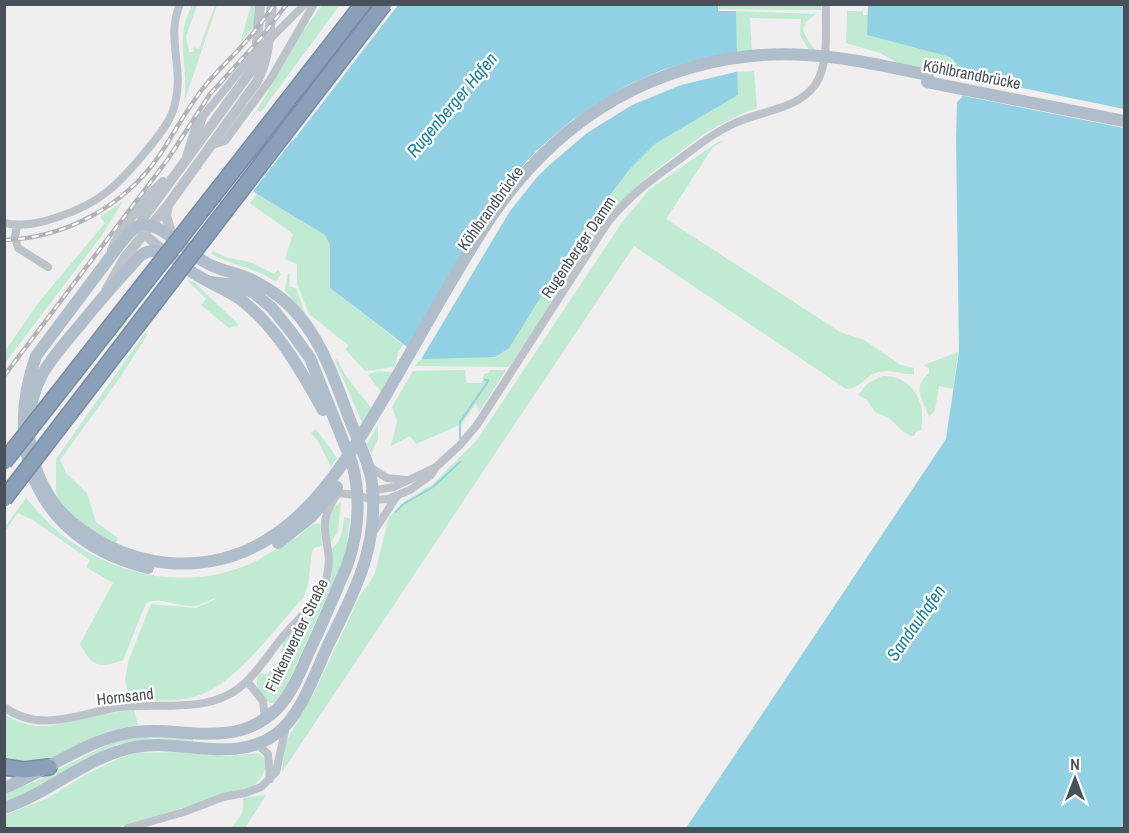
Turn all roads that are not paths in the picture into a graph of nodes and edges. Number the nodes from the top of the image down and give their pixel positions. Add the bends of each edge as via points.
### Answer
1 (260, 4) edge
2 (272, 4) edge
3 (305, 4) edge
4 (314, 4) edge
5 (363, 4) edge
6 (375, 4) edge
7 (384, 4) edge
8 (826, 4) edge
9 (179, 5) edge
10 (1125, 114) edge
11 (203, 117) junction
12 (1125, 121) edge
13 (200, 139) junction
14 (211, 146) junction
15 (182, 163) junction
16 (168, 205) junction
17 (4, 223) edge
18 (17, 225) junction
19 (145, 228) junction
20 (173, 239) junction
21 (169, 254) junction
22 (107, 260) junction
23 (48, 267) dead end
24 (216, 283) junction
25 (104, 296) junction
26 (339, 433) junction
27 (4, 462) edge
28 (368, 466) junction
29 (436, 467) junction
30 (407, 480) junction
31 (4, 487) edge
32 (357, 495) junction
33 (373, 495) junction
34 (398, 495) junction
35 (4, 499) edge
36 (55, 514) junction
37 (372, 535) junction
38 (247, 681) junction
39 (4, 707) edge
40 (265, 718) junction
41 (286, 726) junction
42 (258, 745) junction
43 (4, 767) edge
44 (49, 767) junction
45 (270, 779) junction
46 (4, 788) edge
47 (4, 808) edge
48 (128, 828) edge

1 - 13 street via 254,64
2 - 14 street via 264,68
3 - 11 street, bridge via 247,62
4 - 14 street via 270,80 225,141
5 - 27 highway, bridge
6 - 31 highway
7 - 35 highway, bridge
8 - 29 street, Rugenberger Damm via 823,65 814,87 793,102 734,124 704,141 625,201 477,425
9 - 18 street via 173,30 177,93 164,130 128,174 94,202 48,221
10 - 36 main road, Köhlbrandbrücke, bridge via 861,62 805,55 731,59 660,78 619,97 579,123 519,179 478,237 337,474 305,510 274,536 249,550 219,559 163,562 131,556 105,545
11 - 13 street
11 - 15 street via 194,128
12 - 36 main road, Köhlbrandbrücke, bridge via 821,63 743,64 676,80 634,98 594,122 533,175 485,240 343,479 319,509 286,537 255,556 225,566 165,570 128,563 100,551 71,534
13 - 14 street
13 - 15 street
14 - 16 street
15 - 19 street via 145,215
15 - 22 street via 153,190 117,237
16 - 19 street
16 - 20 street via 166,216
17 - 18 street
18 - 23 street via 18,248
19 - 20 main road, Finkenwerder Straße
19 - 21 street
19 - 22 main road via 130,233
19 - 25 street
20 - 28 main road, Finkenwerder Straße via 208,264 248,278 267,290 334,381
21 - 24 main road, Finkenwerder Straße via 190,271
21 - 25 main road via 143,254
22 - 36 main road via 36,356 19,397 15,431 19,463 30,492
24 - 26 main road, Finkenwerder Straße via 259,316 303,373
24 - 26 main road, Finkenwerder Straße via 247,289 272,308 306,351
25 - 36 main road via 48,365 30,410 32,459
26 - 32 main road, Finkenwerder Straße via 352,463
28 - 30 street via 391,480
28 - 33 main road, Finkenwerder Straße
29 - 30 street, Rugenberger Damm
29 - 34 street, Rugenberger Damm via 424,482
30 - 33 street, Rugenberger Damm
32 - 33 street, Rugenberger Damm
32 - 38 street, Hornsand via 338,493 328,507 324,529 328,571 324,587
32 - 40 main road, Finkenwerder Straße via 356,531 347,566 291,690
33 - 34 street, Rugenberger Damm
33 - 37 main road, Finkenwerder Straße
34 - 37 street, Finkenwerder Straße
37 - 41 main road, Finkenwerder Straße via 345,612
38 - 39 street, Hornsand via 228,695 202,704 129,706 49,722 23,717
38 - 40 street via 263,700
40 - 44 main road, Finkenwerder Straße via 222,734 155,729 126,733 88,746
41 - 42 main road, Finkenwerder Straße
41 - 45 street, Finkenwerder Straße via 277,769
42 - 45 street via 269,758
42 - 47 main road, Finkenwerder Straße via 230,750 167,744 129,748 102,757 32,797
43 - 44 highway
44 - 46 main road, Finkenwerder Straße
45 - 48 street via 253,791

